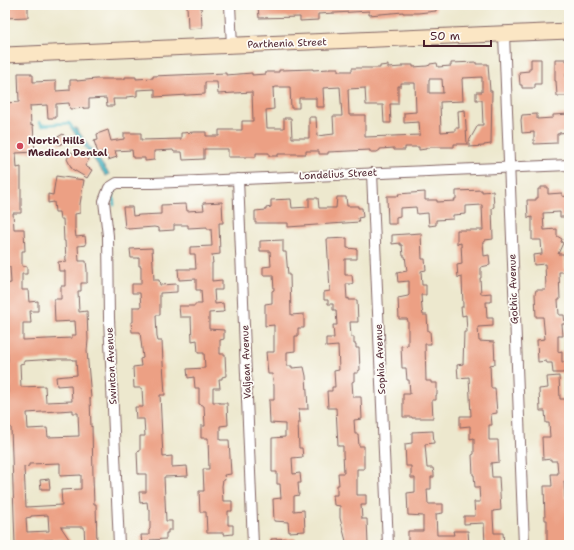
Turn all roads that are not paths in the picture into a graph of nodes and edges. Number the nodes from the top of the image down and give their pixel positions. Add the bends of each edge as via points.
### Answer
1 (230, 5) edge
2 (569, 31) edge
3 (504, 34) junction
4 (232, 46) junction
5 (5, 55) edge
6 (569, 165) edge
7 (508, 167) junction
8 (372, 173) junction
9 (238, 179) junction
10 (109, 188) joint
11 (119, 545) edge
12 (253, 545) edge
13 (388, 545) edge
14 (524, 545) edge

1 - 4 street
2 - 3 main road, Parthenia Street
3 - 4 main road, Parthenia Street
3 - 7 street, Gothic Avenue
4 - 5 main road, Parthenia Street
6 - 7 street, Londelius Street
7 - 8 street, Londelius Street
7 - 14 street, Gothic Avenue
8 - 9 street, Londelius Street
8 - 13 street, Sophia Avenue
9 - 10 street, Londelius Street via 124,182
9 - 12 street, Valjean Avenue
10 - 11 street, Swinton Avenue via 104,208 108,236

